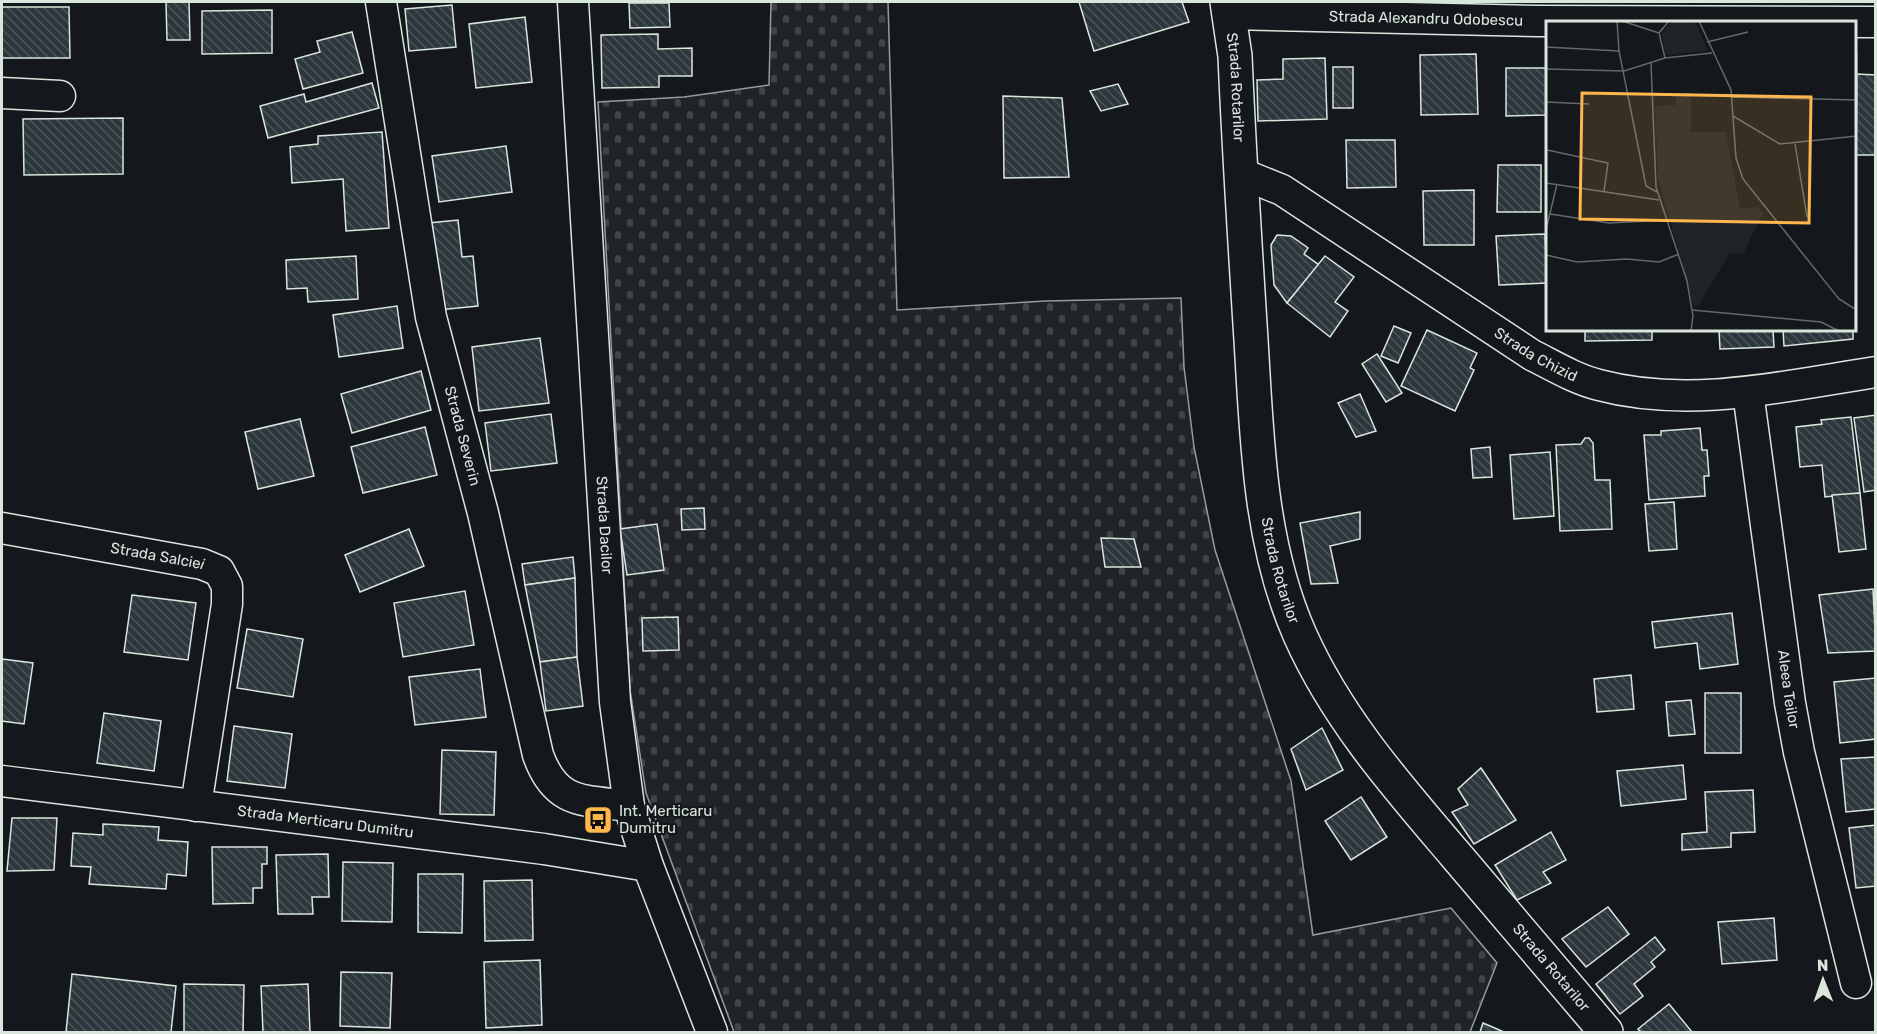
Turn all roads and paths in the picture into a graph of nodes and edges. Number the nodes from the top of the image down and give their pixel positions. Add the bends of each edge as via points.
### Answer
1 (381, 2) edge
2 (573, 2) edge
3 (1228, 8) edge
4 (1546, 21) edge
5 (1856, 22) edge
6 (1875, 22) edge
7 (2, 93) edge
8 (60, 96) dead end
9 (1240, 173) junction
10 (1875, 372) edge
11 (1748, 392) junction
12 (2, 528) edge
13 (2, 781) edge
14 (196, 806) junction
15 (629, 807) junction
16 (648, 866) junction
17 (1856, 983) dead end
18 (708, 1032) edge
19 (1606, 1032) edge

1 - 15 street, Strada Severin via 431,317 483,513 538,755 546,776 566,795
2 - 15 street, Strada Dacilor via 615,702
3 - 4 street, Strada Alexandru Odobescu
3 - 9 street, Strada Rotarilor via 1235,56
5 - 6 street, Strada Alexandru Odobescu
7 - 8 street
9 - 11 street, Strada Chizid via 1282,190 1532,355 1573,376 1616,388 1665,394
9 - 19 street, Strada Rotarilor via 1257,442 1266,514 1281,578 1300,634 1332,695 1391,779
10 - 11 street, Strada Chizid
11 - 17 street, Aleea Teilor via 1790,703
12 - 14 street, Strada Salciei via 202,564 219,571 227,586 227,604
13 - 14 street, Strada Merticaru Dumitru
14 - 16 street, Strada Merticaru Dumitru via 544,849
15 - 16 street, Strada Dacilor
16 - 18 street, Strada Dacilor

